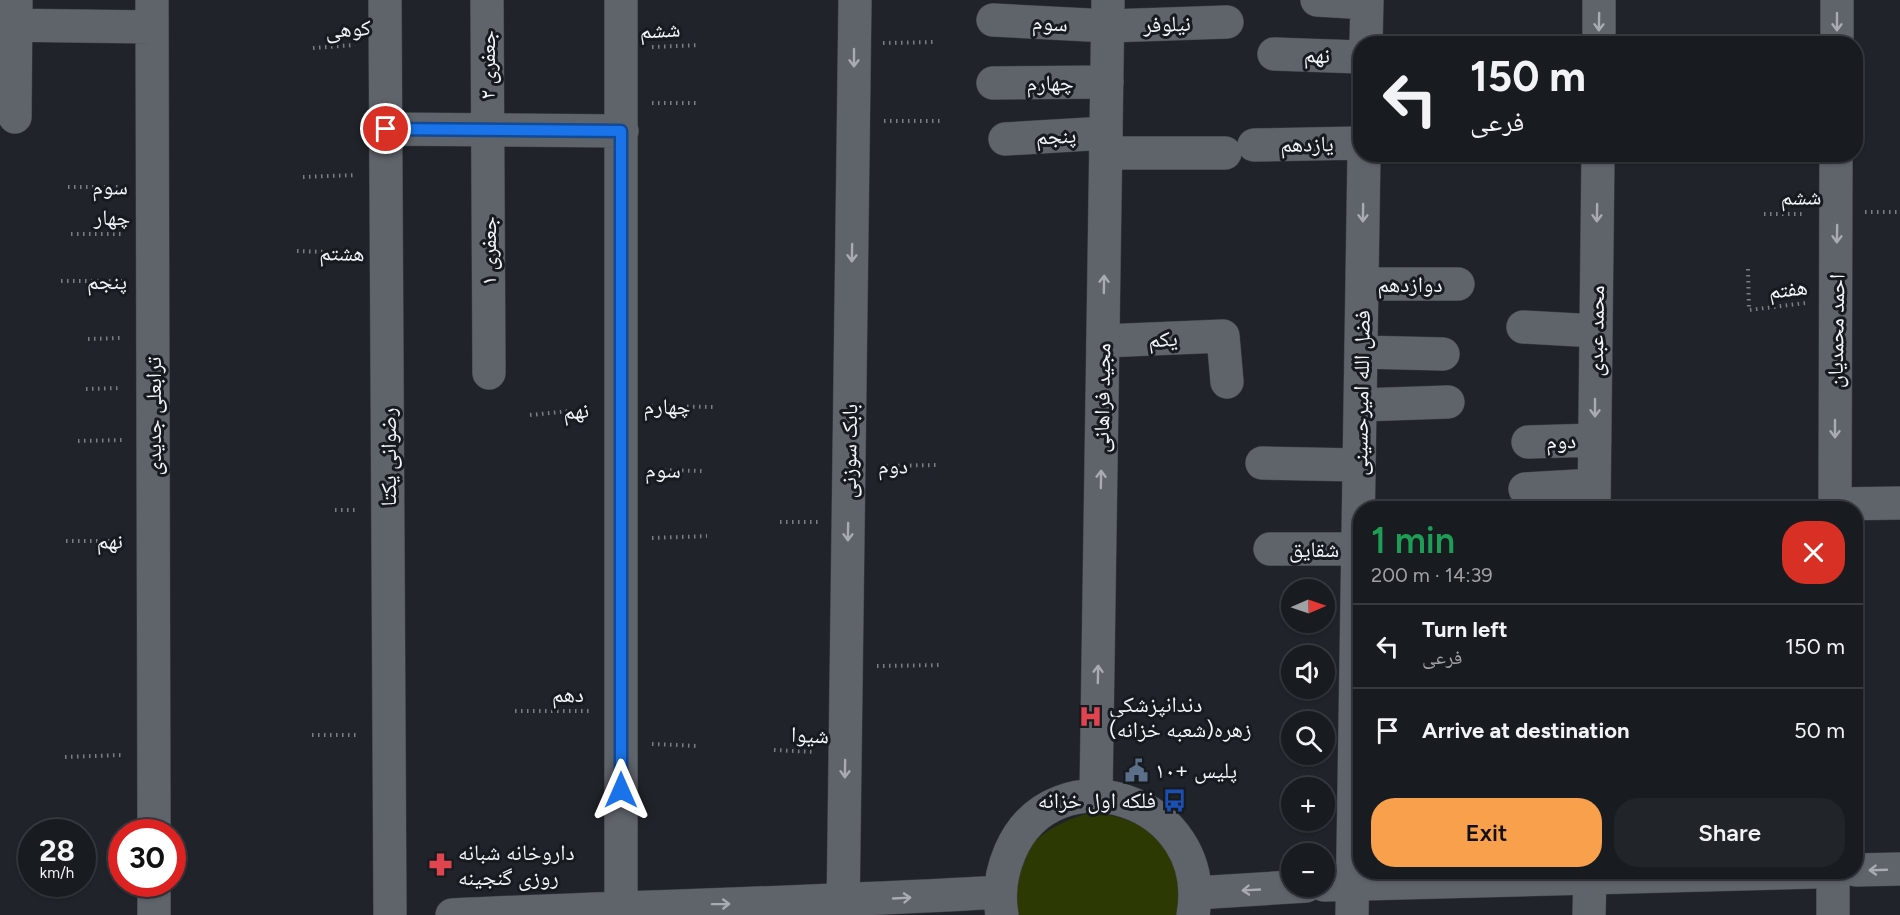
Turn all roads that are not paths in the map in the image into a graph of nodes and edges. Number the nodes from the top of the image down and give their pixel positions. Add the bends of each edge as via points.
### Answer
1 (385, 0) edge
2 (487, 0) edge
3 (621, 0) edge
4 (855, 0) edge
5 (1317, 0) edge
6 (1599, 0) edge
7 (1837, 0) edge
8 (1367, 2) edge
9 (1108, 13) edge
10 (152, 14) edge
11 (11, 16) edge
12 (993, 20) dead end
13 (1227, 22) dead end
14 (1366, 36) edge
15 (1599, 36) edge
16 (1837, 36) edge
17 (1274, 54) dead end
18 (1353, 57) edge
19 (1107, 82) junction
20 (993, 83) dead end
21 (15, 117) dead end
22 (621, 117) junction
23 (386, 129) junction
24 (488, 130) junction
25 (1005, 139) dead end
26 (1106, 143) junction
27 (1353, 143) edge
28 (1240, 149) joint
29 (1364, 162) edge
30 (1598, 162) edge
31 (1836, 162) edge
32 (1362, 284) junction
33 (1458, 284) dead end
34 (1523, 327) dead end
35 (1596, 331) junction
36 (1103, 341) junction
37 (1361, 352) junction
38 (1443, 354) dead end
39 (489, 373) dead end
40 (1227, 382) dead end
41 (1448, 402) dead end
42 (1360, 405) junction
43 (1595, 441) junction
44 (1528, 442) dead end
45 (1262, 464) dead end
46 (1359, 465) junction
47 (1525, 489) dead end
48 (1594, 497) edge
49 (1359, 501) edge
50 (1835, 501) edge
51 (1900, 503) edge
52 (1863, 505) edge
53 (1270, 549) dead end
54 (1353, 549) edge
55 (1353, 730) edge
56 (1096, 796) junction
57 (154, 819) edge
58 (1900, 869) edge
59 (1863, 870) edge
60 (1541, 879) edge
61 (1590, 879) edge
62 (1833, 879) edge
63 (1281, 890) edge
64 (1343, 895) edge
65 (154, 897) edge
66 (1001, 903) edge
67 (1195, 904) edge
68 (843, 908) edge
69 (621, 911) edge
70 (154, 915) edge
71 (390, 915) edge
72 (452, 915) edge
73 (1589, 915) edge
74 (1833, 915) edge

1 - 23 street, رضوانی یکتا
2 - 24 street, جعفری ۲
3 - 22 street
4 -> 68 street, بابک سوزنی
5 - 8 street
6 -> 15 street
7 -> 16 street
8 - 14 street
9 - 12 street, سوم
9 - 13 street, نیلوفر
9 - 19 street, مجید فراهانی
10 - 11 street
10 - 57 street, ترابعلی جدیدی
11 - 21 street
17 - 18 street, نهم
19 - 20 street, چهارم
19 - 26 street, مجید فراهانی
22 - 24 street
22 - 69 street
23 - 24 street
23 - 71 street, رضوانی یکتا
24 - 39 street, جعفری ۱
25 - 26 street, پنجم
26 - 28 street, پنجم
36 -> 26 street, مجید فراهانی
27 - 28 street, یازدهم
29 -> 32 street, فضل الله امیرحسینی
30 -> 35 street, محمد عبدی
31 -> 50 street, احمد محمدیان
32 - 33 street, دوازدهم
32 - 37 street, فضل الله امیرحسینی
34 - 35 street
35 -> 43 street, محمد عبدی
36 - 40 street, یکم via 1223,336
56 -> 36 street, مجید فراهانی
37 - 38 street
37 - 42 street, فضل الله امیرحسینی
41 - 42 street
42 - 46 street, فضل الله امیرحسینی
43 - 44 street, دوم
43 - 48 street, محمد عبدی
45 - 46 street
46 - 49 street, فضل الله امیرحسینی
47 - 48 street
51 - 52 street
53 - 54 street, شقایق
55 - 64 street, فضل الله امیرحسینی
56 - 66 street via 1071,799 1048,809 1028,825 1004,867
56 - 67 street via 1121,798 1166,823 1182,843 1192,867
58 -> 59 street
60 - 64 street
61 - 73 street
62 - 74 street
63 -> 67 street
65 - 70 street
68 -> 66 street
69 -> 68 street
69 - 72 street

